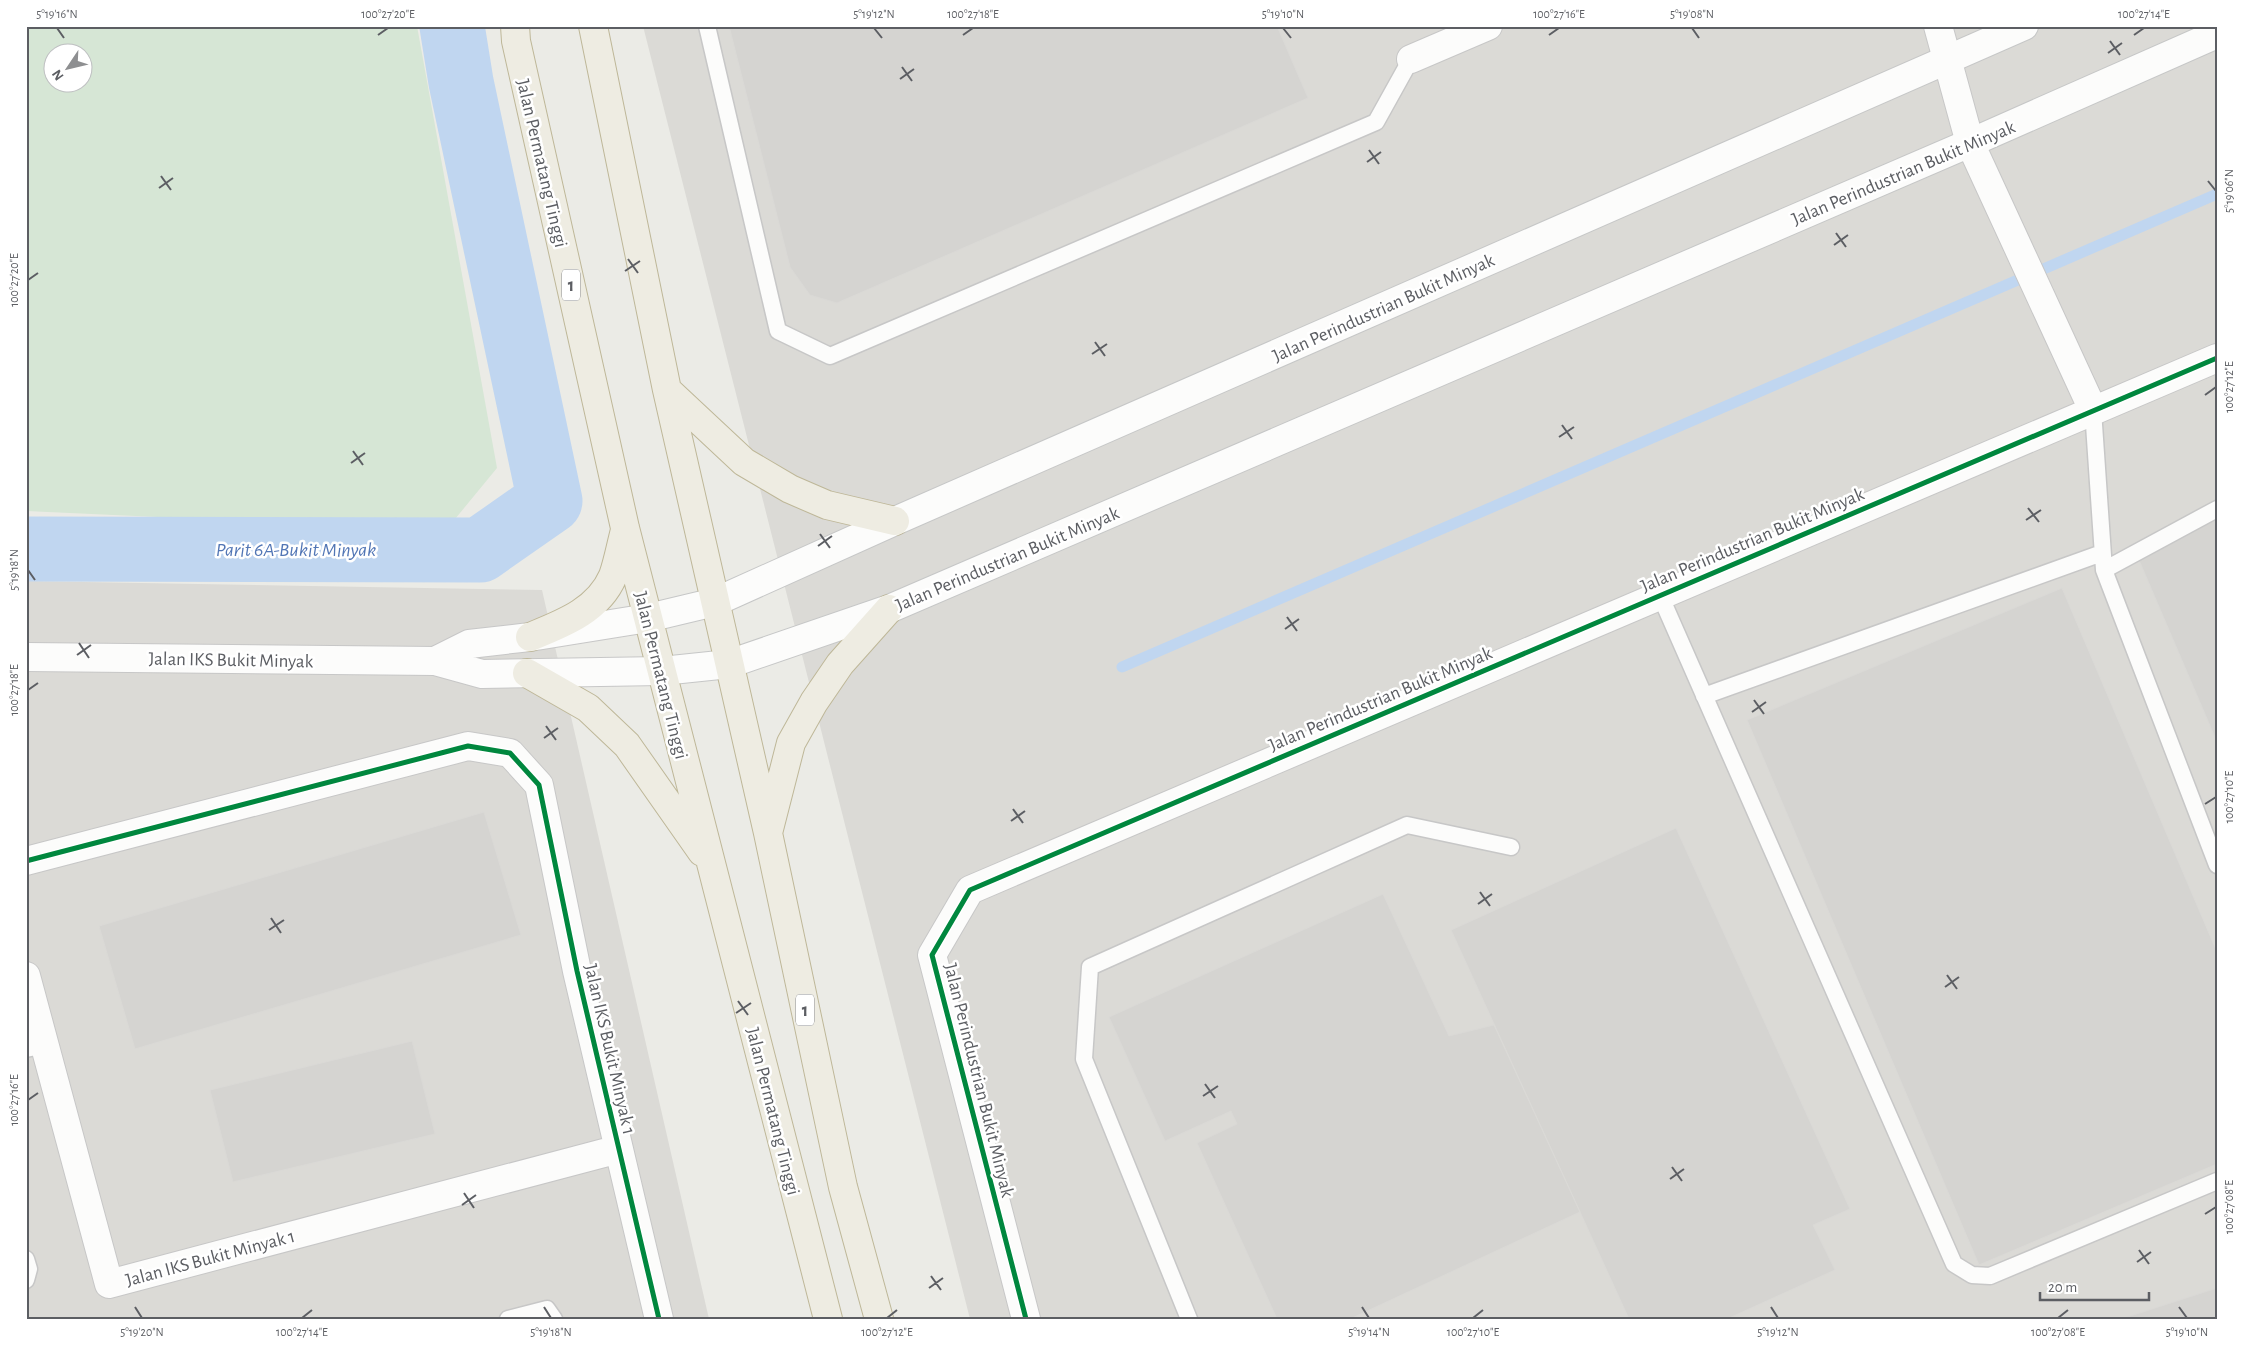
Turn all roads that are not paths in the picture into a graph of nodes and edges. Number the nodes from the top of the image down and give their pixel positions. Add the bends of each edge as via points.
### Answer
1 (515, 26) edge
2 (593, 26) edge
3 (707, 26) edge
4 (1488, 26) edge
5 (1938, 26) edge
6 (2024, 26) edge
7 (2217, 34) edge
8 (1948, 59) junction
9 (1411, 60) joint
10 (1970, 144) junction
11 (2217, 358) edge
12 (667, 390) junction
13 (2093, 410) junction
14 (2217, 508) edge
15 (896, 521) junction
16 (625, 528) junction
17 (2102, 553) junction
18 (2104, 570) junction
19 (1660, 595) junction
20 (715, 602) junction
21 (889, 609) junction
22 (648, 618) junction
23 (530, 637) junction
24 (26, 657) edge
25 (435, 661) junction
26 (729, 664) junction
27 (662, 671) junction
28 (526, 673) junction
29 (1704, 696) junction
30 (768, 833) junction
31 (1511, 847) dead end
32 (26, 861) edge
33 (2217, 865) edge
34 (711, 866) junction
35 (26, 976) edge
36 (36, 1047) edge
37 (619, 1149) junction
38 (2217, 1181) edge
39 (26, 1259) edge
40 (26, 1280) edge
41 (508, 1319) edge
42 (554, 1319) edge
43 (659, 1319) edge
44 (828, 1319) edge
45 (878, 1319) edge
46 (1026, 1319) edge
47 (1189, 1319) edge

1 - 16 highway, Jalan Permatang Tinggi / 1
2 - 12 highway, 1
3 - 9 lane via 778,331 830,356 1376,122
4 - 9 street
5 - 8 street
6 - 8 street, Jalan Perindustrian Bukit Minyak
7 - 10 street, Jalan Perindustrian Bukit Minyak
8 - 10 street
8 - 15 street, Jalan Perindustrian Bukit Minyak
10 - 13 street
10 - 21 street, Jalan Perindustrian Bukit Minyak
11 - 13 street, Jalan Perindustrian Bukit Minyak
12 - 15 highway via 744,462 790,489 827,505
12 - 20 highway, 1
13 - 17 lane
13 - 19 street, Jalan Perindustrian Bukit Minyak
14 - 18 lane
15 - 20 street, Jalan Perindustrian Bukit Minyak
16 - 22 highway, Jalan Permatang Tinggi / 1
16 - 23 highway via 612,576 600,596 568,622
17 - 18 lane
17 - 29 lane
18 - 33 lane
19 - 29 lane
19 - 46 street, Jalan Perindustrian Bukit Minyak via 970,890 932,956
20 - 22 street, Jalan Perindustrian Bukit Minyak
20 - 26 highway, 1
21 - 26 street, Jalan Perindustrian Bukit Minyak
21 - 30 highway via 840,664 791,743
22 - 23 street, Jalan IKS Bukit Minyak
22 - 27 highway, Jalan Permatang Tinggi / 1
23 - 25 street, Jalan IKS Bukit Minyak via 469,644
24 - 25 street, Jalan IKS Bukit Minyak
25 - 28 street, Jalan IKS Bukit Minyak via 482,674
26 - 27 street, Jalan Perindustrian Bukit Minyak
26 - 30 highway, 1
27 - 28 street, Jalan IKS Bukit Minyak
27 - 34 highway, Jalan Permatang Tinggi / 1
28 - 34 highway via 588,708 627,745
29 - 38 lane via 1954,1264 1972,1275 1990,1276
30 - 45 highway, 1 via 843,1187
31 - 47 lane via 1407,825 1090,968 1084,1059
32 - 37 street, Jalan IKS Bukit Minyak 1 via 468,746 510,753 539,785
34 - 44 highway, Jalan Permatang Tinggi / 1
35 - 36 street, Jalan IKS Bukit Minyak 1
36 - 37 street, Jalan IKS Bukit Minyak 1 via 109,1284
37 - 43 street, Jalan IKS Bukit Minyak 1
39 - 40 lane via 29,1269
41 - 42 lane via 547,1309

